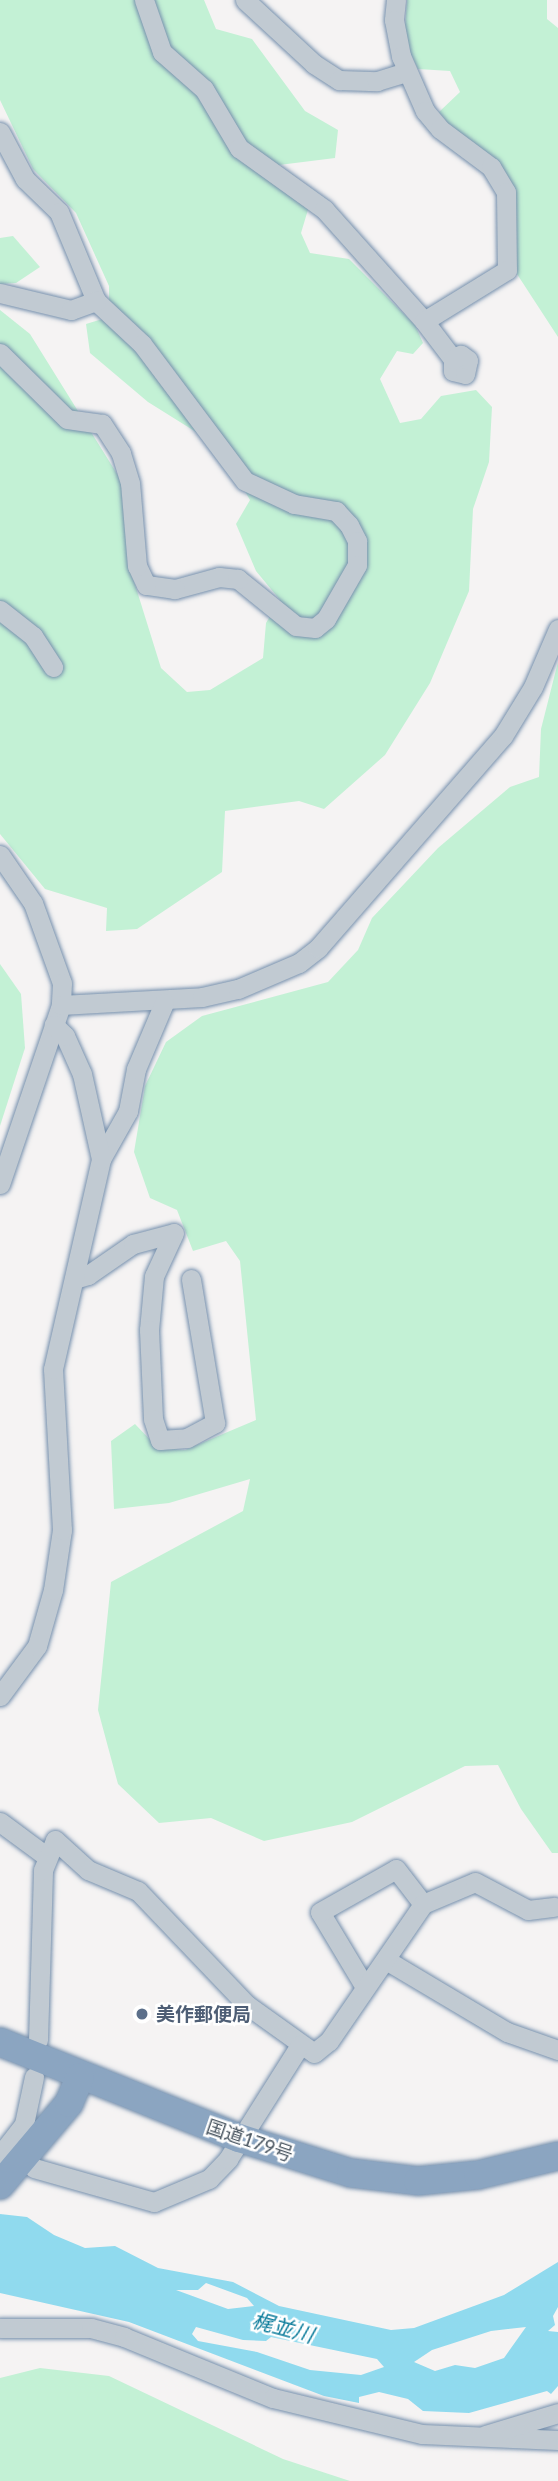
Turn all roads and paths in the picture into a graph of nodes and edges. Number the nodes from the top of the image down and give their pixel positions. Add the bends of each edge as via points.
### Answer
1 (144, 0) edge
2 (245, 0) edge
3 (396, 0) edge
4 (407, 72) junction
5 (0, 132) edge
6 (0, 293) edge
7 (96, 301) junction
8 (424, 321) junction
9 (0, 353) edge
10 (453, 359) dead end
11 (0, 610) edge
12 (558, 629) edge
13 (53, 667) dead end
14 (0, 855) edge
15 (164, 1003) junction
16 (61, 1005) junction
17 (54, 1025) junction
18 (101, 1159) junction
19 (0, 1184) edge
20 (74, 1279) junction
21 (191, 1279) dead end
22 (0, 1696) edge
23 (0, 1822) edge
24 (46, 1856) junction
25 (423, 1904) junction
26 (554, 1907) dead end
27 (386, 1960) junction
28 (365, 1987) junction
29 (38, 2040) dead end
30 (0, 2042) edge
31 (300, 2045) junction
32 (558, 2050) edge
33 (34, 2077) dead end
34 (80, 2077) junction
35 (239, 2138) junction
36 (558, 2155) edge
37 (2, 2168) edge
38 (34, 2168) dead end
39 (0, 2328) edge
40 (558, 2413) edge
41 (475, 2439) junction
42 (558, 2440) edge

1 - 8 street via 162,52 204,89 239,148 324,209
2 - 4 street via 314,64 339,80 377,81
3 - 4 street via 394,20
4 - 8 street via 425,111 440,129 491,167 506,192 507,270
5 - 7 street via 25,179 59,212
6 - 7 street via 71,310
7 - 9 street via 142,344 245,481 294,505 336,511 349,526 357,541 357,565 326,619 315,628 296,626 272,611 238,579 219,578 158,590 146,585 137,566 130,483 121,453 102,424 67,418
8 - 10 street
11 - 13 street via 33,636
12 - 15 street via 533,687 503,736 318,948 276,975 238,989
14 - 16 street via 33,903 50,943 62,983
15 - 16 street
15 - 18 street via 135,1069 128,1111
16 - 17 street
17 - 18 street via 65,1036 82,1074
17 - 19 street
18 - 20 street
20 - 21 street via 88,1275 133,1244 174,1233 154,1276 149,1330 153,1419 160,1440 187,1438 215,1423
20 - 22 street via 53,1369 62,1518 53,1590 37,1646
23 - 24 street
24 - 29 street
24 - 31 street via 55,1840 88,1870 138,1891 247,2005
25 - 26 street via 475,1882 528,1910
25 - 27 street
25 - 28 street via 396,1869 320,1912
27 - 28 street
27 - 32 street via 507,2032
28 - 31 street via 323,2049 314,2053
30 - 34 highway, 国道179号
31 - 35 street
33 - 37 street via 24,2124
34 - 35 highway, 国道179号
34 - 37 highway via 69,2103
35 - 36 highway, 国道179号 via 351,2173 418,2182 478,2175
35 - 38 street via 209,2179 154,2202
39 - 41 street via 91,2328 273,2398 422,2434
40 - 41 street
41 - 42 street

